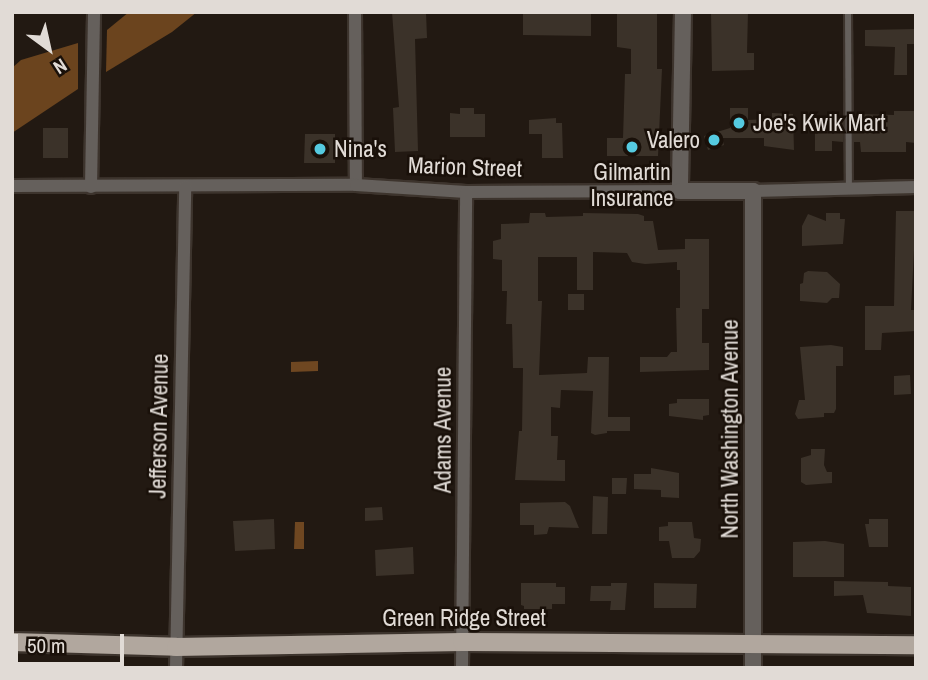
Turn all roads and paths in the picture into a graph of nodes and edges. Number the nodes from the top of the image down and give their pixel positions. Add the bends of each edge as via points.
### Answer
1 (94, 12) edge
2 (355, 12) edge
3 (683, 12) edge
4 (848, 12) edge
5 (355, 185) junction
6 (12, 186) edge
7 (185, 186) junction
8 (91, 187) junction
9 (916, 187) edge
10 (849, 188) junction
11 (680, 191) junction
12 (753, 191) junction
13 (466, 192) junction
14 (12, 642) edge
15 (462, 642) junction
16 (754, 644) junction
17 (916, 645) edge
18 (176, 647) junction
19 (176, 668) edge
20 (462, 668) edge
21 (753, 668) edge

1 - 8 street
2 - 5 street
3 - 11 street
4 - 10 lane
5 - 7 street, Marion Street
5 - 13 street, Marion Street
6 - 8 street, Marion Street
7 - 8 street, Marion Street
7 - 18 street, Jefferson Avenue
9 - 10 street, Marion Street
10 - 12 street, Marion Street
11 - 12 street, Marion Street
11 - 13 street, Marion Street
12 - 16 street, North Washington Avenue
13 - 15 street, Adams Avenue
14 - 18 main road, Green Ridge Street
15 - 16 main road, Green Ridge Street
15 - 18 main road, Green Ridge Street
15 - 20 street, Adams Avenue
16 - 17 main road, Green Ridge Street
16 - 21 street, North Washington Avenue
18 - 19 street, Jefferson Avenue

